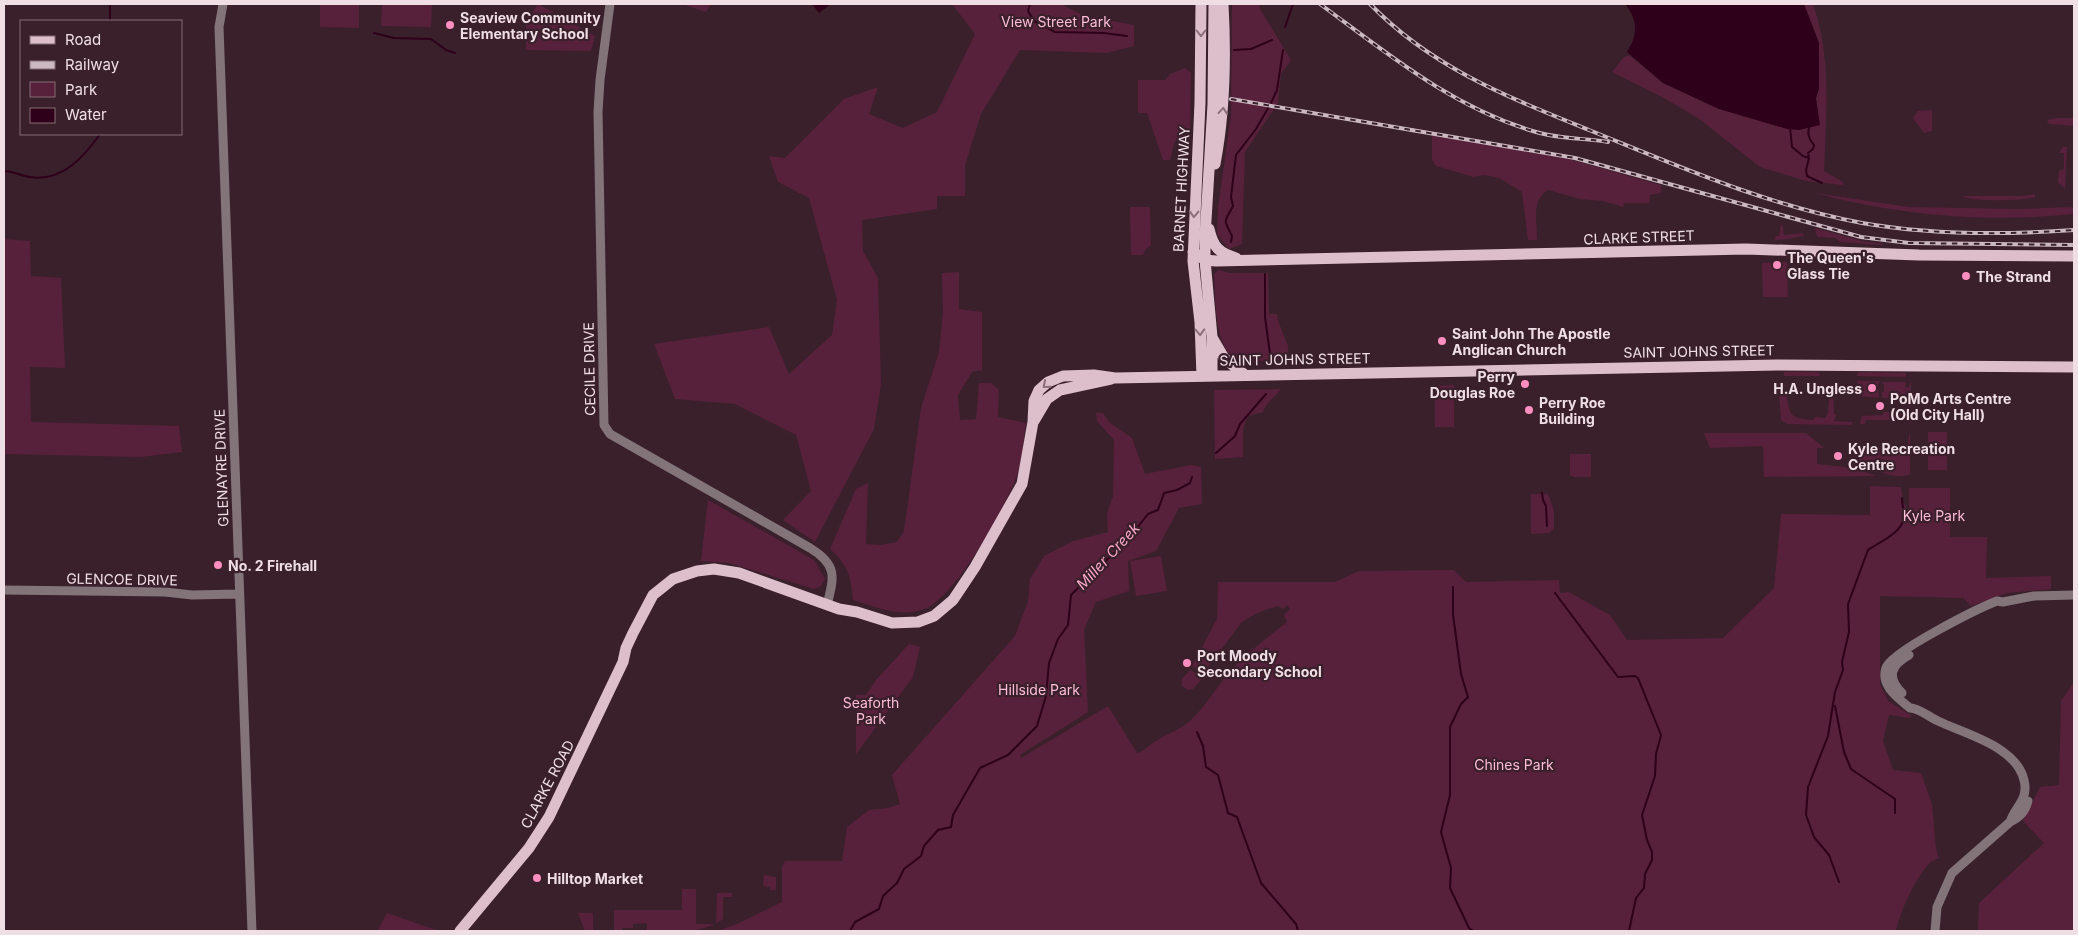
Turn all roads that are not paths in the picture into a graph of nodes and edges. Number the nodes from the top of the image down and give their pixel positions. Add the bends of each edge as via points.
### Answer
1 (223, 4) edge
2 (610, 4) edge
3 (1201, 4) edge
4 (1214, 4) edge
5 (1223, 4) edge
6 (1209, 193) junction
7 (1206, 220) junction
8 (1194, 252) junction
9 (2074, 256) edge
10 (1205, 260) junction
11 (1244, 261) junction
12 (1212, 337) junction
13 (2074, 367) edge
14 (1245, 375) junction
15 (1063, 376) joint
16 (1207, 376) junction
17 (1115, 378) junction
18 (1060, 390) joint
19 (1033, 422) junction
20 (4, 590) edge
21 (239, 594) junction
22 (2074, 596) edge
23 (827, 605) junction
24 (252, 931) edge
25 (460, 931) edge
26 (1935, 931) edge

1 - 21 street, GLENAYRE DRIVE via 219,27
2 - 23 street, CECILE DRIVE via 600,80 597,140 606,428 610,434 826,560 833,577
3 -> 8 main road, BARNET HIGHWAY
4 - 6 main road, BARNET HIGHWAY
6 -> 5 main road, BARNET HIGHWAY via 1220,140 1223,104
6 - 7 main road, BARNET HIGHWAY
7 - 10 main road, BARNET HIGHWAY
7 - 11 main road via 1216,249
8 - 10 main road
8 -> 16 main road, BARNET HIGHWAY
9 - 11 main road, CLARKE STREET via 1746,249
10 - 11 main road, CLARKE STREET
10 - 12 main road, BARNET HIGHWAY
12 - 14 main road via 1221,354
12 - 16 main road, BARNET HIGHWAY
13 - 14 main road, SAINT JOHNS STREET via 1777,365
14 - 16 main road, SAINT JOHNS STREET
15 - 17 main road, SAINT JOHNS STREET
15 -> 19 main road, CLARKE ROAD via 1048,382 1038,392
16 - 17 main road, SAINT JOHNS STREET
17 - 18 main road, SAINT JOHNS STREET
18 - 19 main road, CLARKE ROAD via 1047,399
19 - 23 main road, CLARKE ROAD via 1022,484 975,567 973,581 956,607 924,628 909,631 890,630 854,619
20 - 21 street, GLENCOE DRIVE
21 - 24 street, GLENAYRE DRIVE
22 - 26 street via 2034,596 2003,602 1903,658 1892,674 1893,682 1915,708 1938,721 1996,746 2003,746 2026,767 2030,780 2027,806 2018,818 1951,876 1939,898
23 - 25 main road, CLARKE ROAD via 731,571 705,569 680,575 665,584 649,602 626,648 623,662 549,818 529,848

